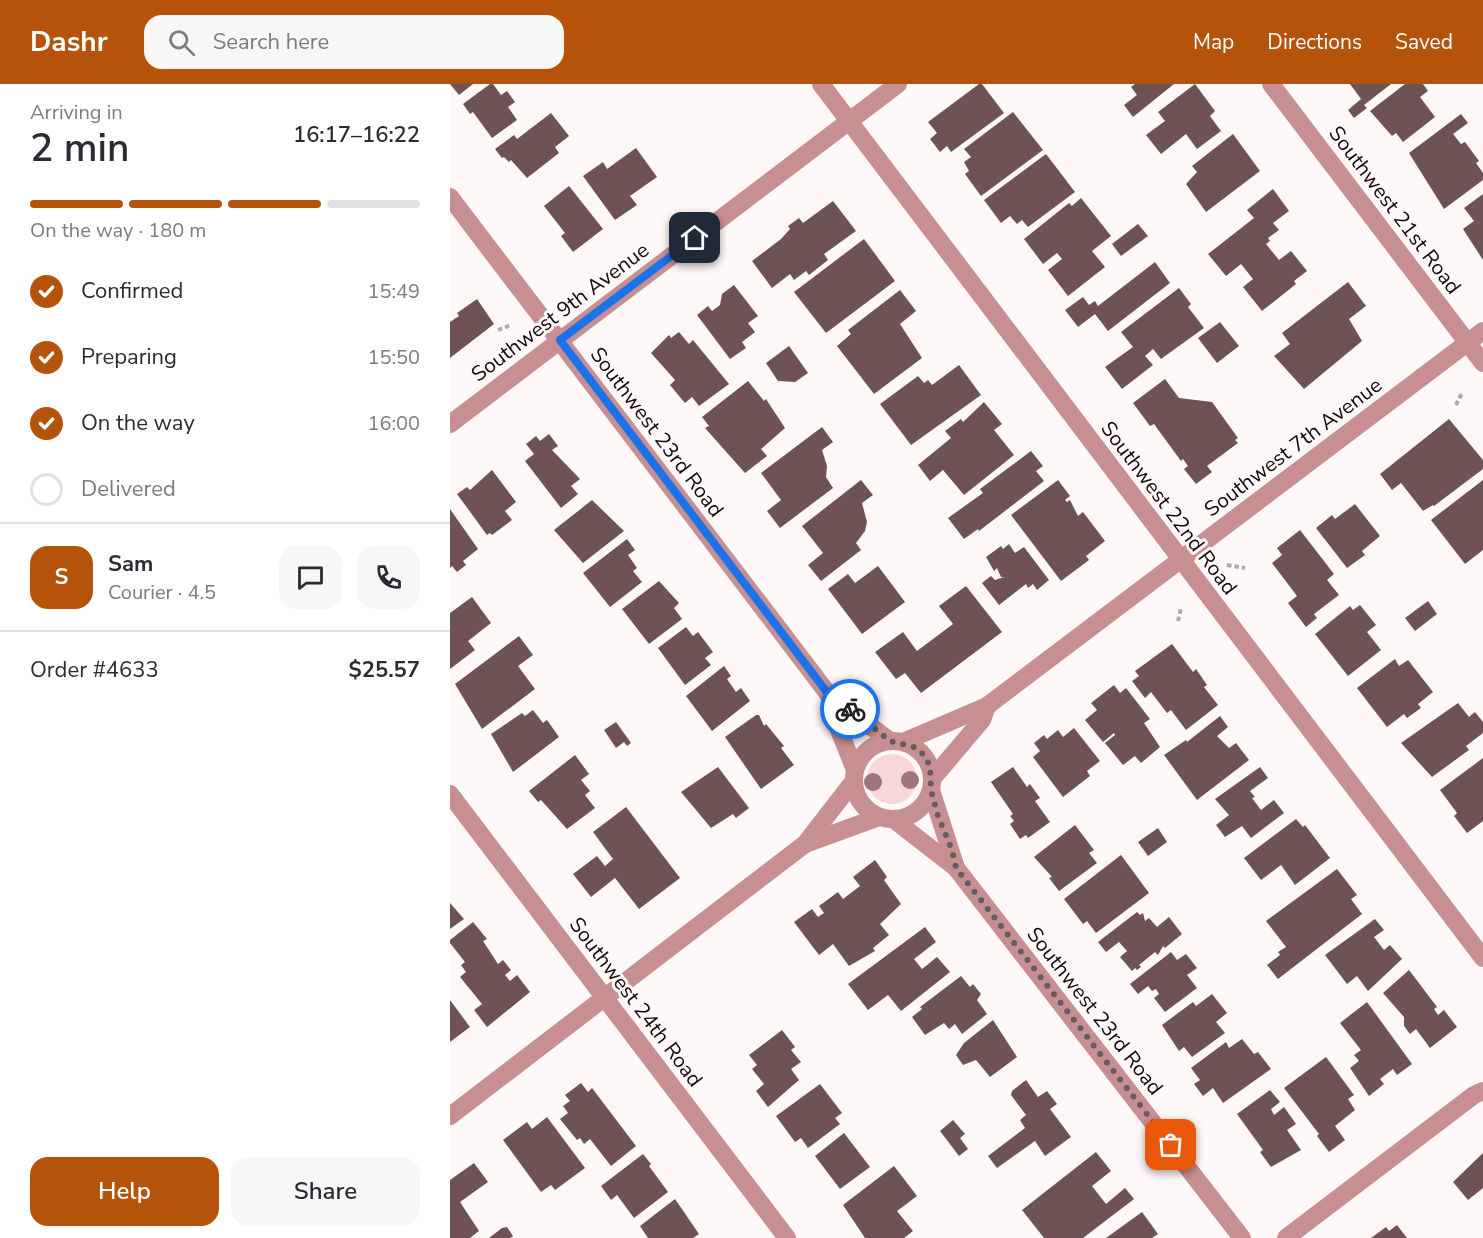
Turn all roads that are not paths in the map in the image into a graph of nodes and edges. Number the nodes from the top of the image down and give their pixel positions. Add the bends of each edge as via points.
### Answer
1 (821, 84) edge
2 (898, 84) edge
3 (1271, 84) edge
4 (847, 122) junction
5 (450, 197) edge
6 (1483, 331) edge
7 (560, 340) junction
8 (1468, 342) junction
9 (1483, 363) edge
10 (450, 424) edge
11 (1181, 560) junction
12 (829, 695) junction
13 (987, 706) junction
14 (896, 741) junction
15 (854, 776) junction
16 (931, 784) junction
17 (450, 794) edge
18 (886, 818) junction
19 (805, 844) junction
20 (956, 868) junction
21 (1483, 958) edge
22 (606, 999) junction
23 (1483, 1079) edge
24 (1478, 1093) edge
25 (450, 1116) edge
26 (788, 1238) edge
27 (1242, 1238) edge
28 (1287, 1238) edge

1 - 4 street, Southwest 22nd Road
2 - 4 street, Southwest 9th Avenue
3 - 8 street, Southwest 21st Road
4 - 7 street, Southwest 9th Avenue
4 - 11 street, Southwest 22nd Road
5 - 7 street, Southwest 23rd Road
6 - 8 street, Southwest 7th Avenue
7 - 10 street, Southwest 9th Avenue
7 - 12 street, Southwest 23rd Road
8 - 9 street, Southwest 21st Road
8 - 11 street, Southwest 7th Avenue
11 - 13 street, Southwest 7th Avenue
11 - 21 street, Southwest 22nd Road
12 - 14 street, Southwest 23rd Road
12 - 15 street, Southwest 23rd Road
13 - 14 street, Southwest 7th Avenue
13 - 16 street, Southwest 7th Avenue via 982,720
14 - 15 street via 881,742 864,753
14 - 16 street via 924,755 930,766
15 - 18 street via 861,803
15 - 19 street
16 - 18 street via 926,802 917,811 905,817
16 - 20 street, Southwest 23rd Road
17 - 22 street, Southwest 24th Road
18 - 19 street
18 - 20 street, Southwest 23rd Road
19 - 22 street
20 - 27 street, Southwest 23rd Road
22 - 25 street
22 - 26 street, Southwest 24th Road
23 - 24 street via 1477,1084
24 - 28 street

